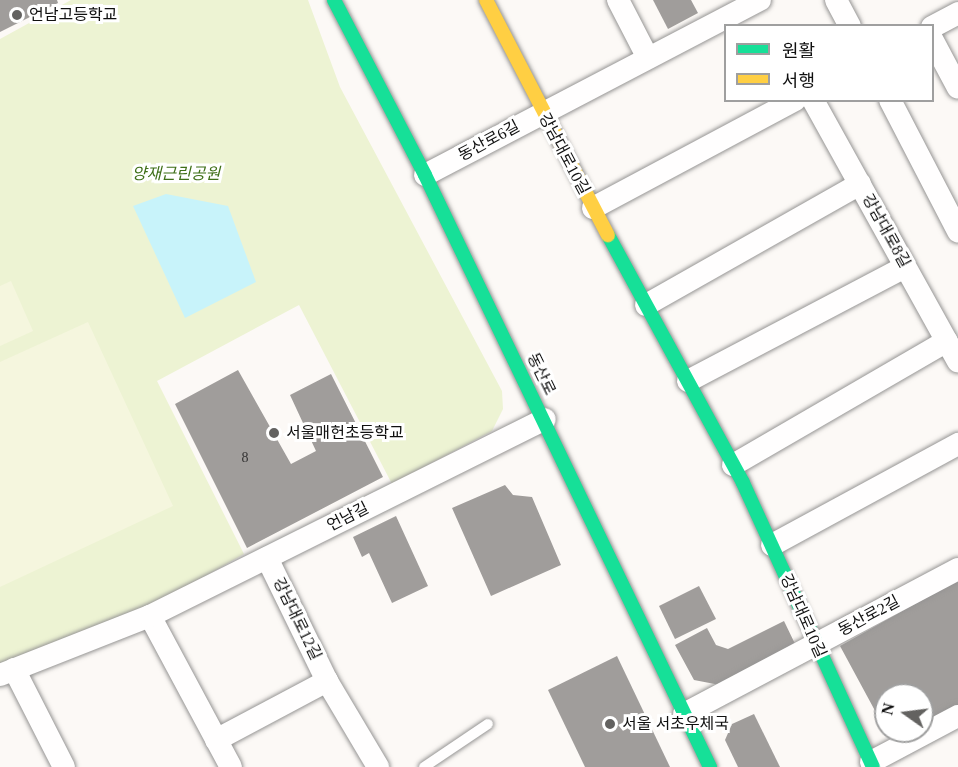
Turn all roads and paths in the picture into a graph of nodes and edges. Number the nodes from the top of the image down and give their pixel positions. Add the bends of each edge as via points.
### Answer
1 (334, 0) edge
2 (486, 0) edge
3 (618, 0) edge
4 (760, 0) edge
5 (836, 0) edge
6 (958, 13) edge
7 (849, 24) edge
8 (934, 26) edge
9 (934, 41) edge
10 (648, 58) junction
11 (958, 88) edge
12 (791, 102) edge
13 (814, 102) edge
14 (891, 102) edge
15 (542, 114) junction
16 (425, 175) junction
17 (860, 184) junction
18 (594, 208) junction
19 (958, 231) edge
20 (905, 267) junction
21 (646, 305) junction
22 (946, 341) junction
23 (958, 362) edge
24 (688, 381) junction
25 (545, 419) junction
26 (958, 444) edge
27 (733, 465) junction
28 (772, 545) junction
29 (267, 558) junction
30 (958, 568) edge
31 (150, 616) junction
32 (814, 644) junction
33 (7, 672) edge
34 (327, 681) junction
35 (684, 714) junction
36 (958, 716) edge
37 (488, 724) dead end
38 (216, 740) junction
39 (872, 765) edge
40 (63, 767) edge
41 (231, 767) edge
42 (378, 767) edge
43 (424, 767) edge
44 (710, 767) edge

1 - 16 street, 동산로
2 - 15 street, 강남대로10길
3 - 10 street
4 - 10 street, 동산로6길
5 - 7 street
6 - 8 street
9 - 11 street
10 - 15 street, 동산로6길
12 - 18 street
13 - 17 street, 강남대로8길
14 - 19 street
15 - 16 street, 동산로6길
15 - 18 street, 강남대로10길
16 - 25 street, 동산로
17 - 20 street, 강남대로8길
17 - 21 street
18 - 21 street, 강남대로10길
20 - 22 street, 강남대로8길
20 - 24 street
21 - 24 street, 강남대로10길
22 - 23 street, 강남대로8길
22 - 27 street
24 - 27 street, 강남대로10길
25 - 29 street, 언남길
25 - 35 street, 동산로
26 - 28 street
27 - 28 street, 강남대로10길
28 - 32 street, 강남대로10길
29 - 31 street, 언남길
29 - 34 street, 강남대로12길
30 - 32 street, 동산로2길
31 - 33 street, 언남길
31 - 38 street
32 - 35 street, 동산로2길
32 - 39 street, 강남대로10길
33 - 40 street
34 - 38 street, 강남대로12길
34 - 42 street, 강남대로12길
35 - 44 street, 동산로
36 - 39 street
37 - 43 lane
38 - 41 street

